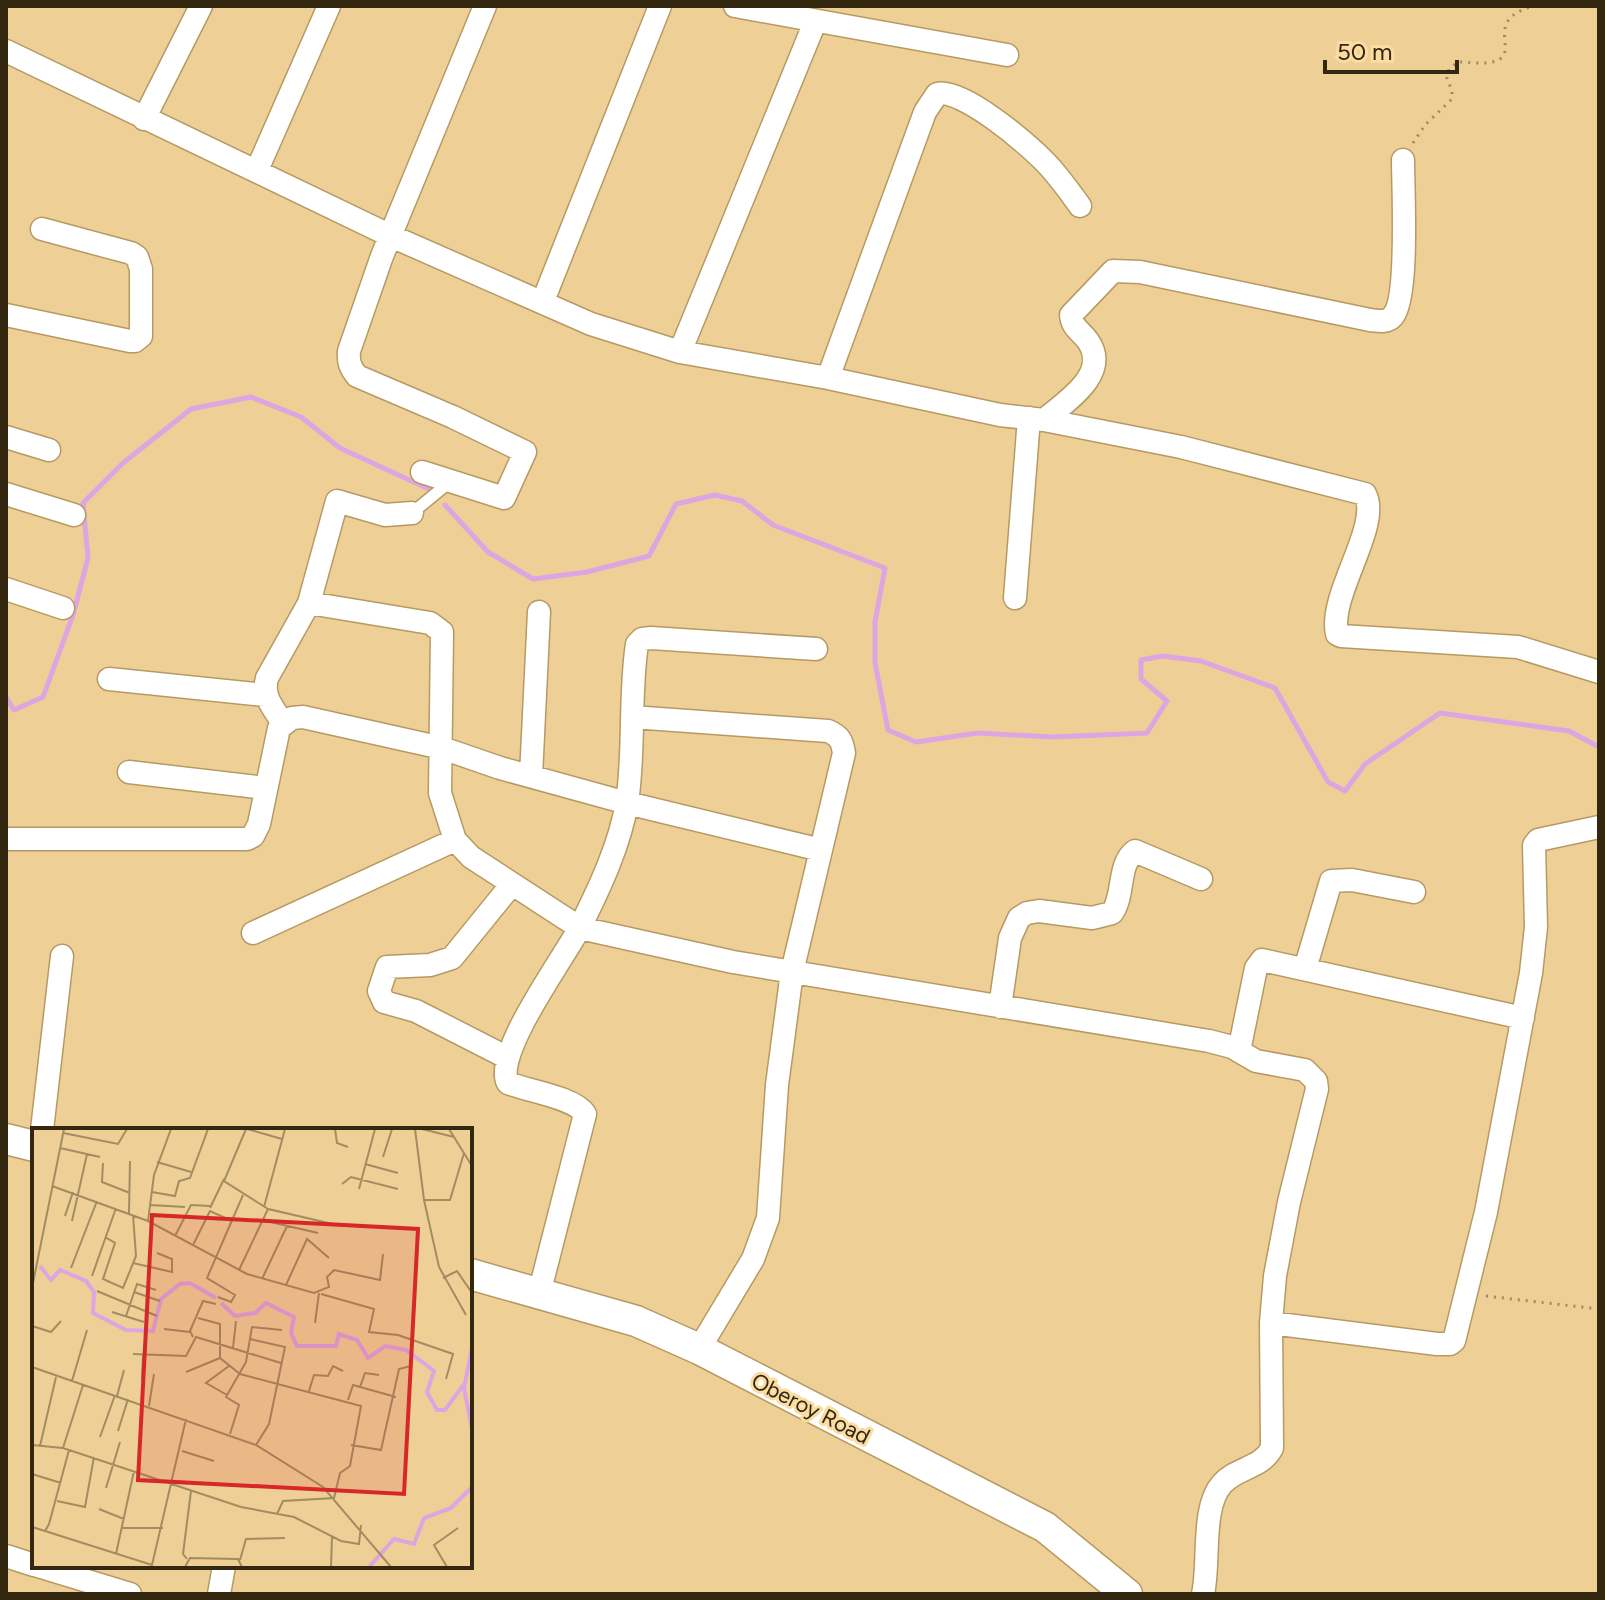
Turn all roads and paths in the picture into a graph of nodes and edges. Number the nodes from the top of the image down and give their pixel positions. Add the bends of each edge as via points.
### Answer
1 (201, 6) edge
2 (329, 6) edge
3 (660, 6) edge
4 (735, 6) edge
5 (1534, 6) edge
6 (481, 7) edge
7 (815, 22) junction
8 (6, 51) edge
9 (1007, 55) dead end
10 (144, 119) junction
11 (1403, 160) joint
12 (257, 170) junction
13 (1080, 206) dead end
14 (42, 229) dead end
15 (391, 236) junction
16 (543, 301) junction
17 (6, 315) edge
18 (680, 352) junction
19 (828, 378) junction
20 (1036, 419) junction
21 (6, 437) edge
22 (49, 450) dead end
23 (422, 472) dead end
24 (451, 481) junction
25 (6, 494) edge
26 (412, 513) joint
27 (74, 515) dead end
28 (6, 589) edge
29 (1015, 598) dead end
30 (309, 603) junction
31 (63, 608) dead end
32 (539, 612) dead end
33 (816, 649) dead end
34 (1599, 672) edge
35 (109, 679) dead end
36 (265, 695) junction
37 (632, 717) junction
38 (283, 723) junction
39 (442, 748) junction
40 (129, 772) dead end
41 (531, 776) junction
42 (266, 788) junction
43 (627, 803) junction
44 (1599, 827) edge
45 (6, 839) edge
46 (455, 840) junction
47 (821, 850) junction
48 (1201, 879) dead end
49 (512, 884) junction
50 (1414, 892) dead end
51 (580, 928) junction
52 (253, 933) dead end
53 (62, 956) dead end
54 (1305, 969) junction
55 (792, 972) junction
56 (1000, 1007) junction
57 (1523, 1018) junction
58 (1239, 1051) junction
59 (506, 1057) junction
60 (42, 1128) edge
61 (6, 1139) edge
62 (32, 1146) edge
63 (472, 1275) edge
64 (539, 1294) junction
65 (1467, 1294) junction
66 (1599, 1309) edge
67 (1271, 1323) junction
68 (699, 1349) junction
69 (6, 1556) edge
70 (32, 1565) edge
71 (43, 1568) edge
72 (224, 1568) edge
73 (130, 1594) edge
74 (219, 1594) edge
75 (1127, 1594) edge
76 (1203, 1594) edge

1 - 10 street
2 - 12 street
3 - 16 street
4 - 7 street
5 - 11 path via 1508,18 1501,58 1453,65 1447,78 1452,99 1419,132
6 - 15 street
7 - 9 street
7 - 18 street
8 - 10 street
10 - 12 street
11 - 20 street via 1402,278 1398,307 1390,319 1370,320 1140,272 1113,271 1071,315 1093,353 1088,380
12 - 15 street
13 - 19 street via 1029,146 971,104 953,94 937,94 925,112
14 - 17 street via 137,257 141,336 130,341
15 - 16 street
15 - 24 street via 349,351 350,367 357,376 525,452 504,498
16 - 18 street via 591,324
18 - 19 street
19 - 20 street
20 - 29 street
20 - 34 street via 1181,447 1365,494 1367,520 1335,624 1341,636 1518,647
21 - 22 street
23 - 24 street
24 - 26 lane
25 - 27 street
26 - 30 street via 385,515 337,501
28 - 31 street
30 - 36 street via 267,678
30 - 39 street via 430,623 442,632
32 - 41 street
33 - 37 street via 642,639 635,656
35 - 36 street
36 - 38 street
37 - 43 street
37 - 47 street via 837,734 844,753
38 - 39 street via 303,717
38 - 42 street
39 - 41 street
39 - 46 street via 440,793
40 - 42 street
41 - 43 street
42 - 45 street via 259,824 247,839
43 - 47 street
43 - 51 street via 613,852
44 - 57 street via 1534,845 1536,927
46 - 49 street
46 - 52 street
47 - 55 street
48 - 56 street via 1135,851 1126,861 1112,913 1092,918 1027,913 1014,924
49 - 51 street
49 - 59 street via 452,958 387,967 379,991 384,1002 416,1011
50 - 54 street via 1331,881
51 - 55 street
51 - 59 street
53 - 60 street
54 - 57 street
54 - 58 street via 1259,962
55 - 56 street
55 - 68 street via 768,1218 753,1259
56 - 58 street via 1209,1041
57 - 65 street
58 - 67 street via 1256,1061 1305,1070 1316,1081 1281,1246
59 - 64 street via 508,1083 581,1108 585,1114
61 - 62 street
63 - 64 street, Oberoy Road
64 - 68 street, Oberoy Road via 636,1321
65 - 66 path
65 - 67 street via 1450,1344
67 - 76 street via 1272,1448 1267,1458 1233,1474 1215,1493
68 - 75 street, Oberoy Road via 1045,1527
69 - 70 street
71 - 73 street
72 - 74 street

